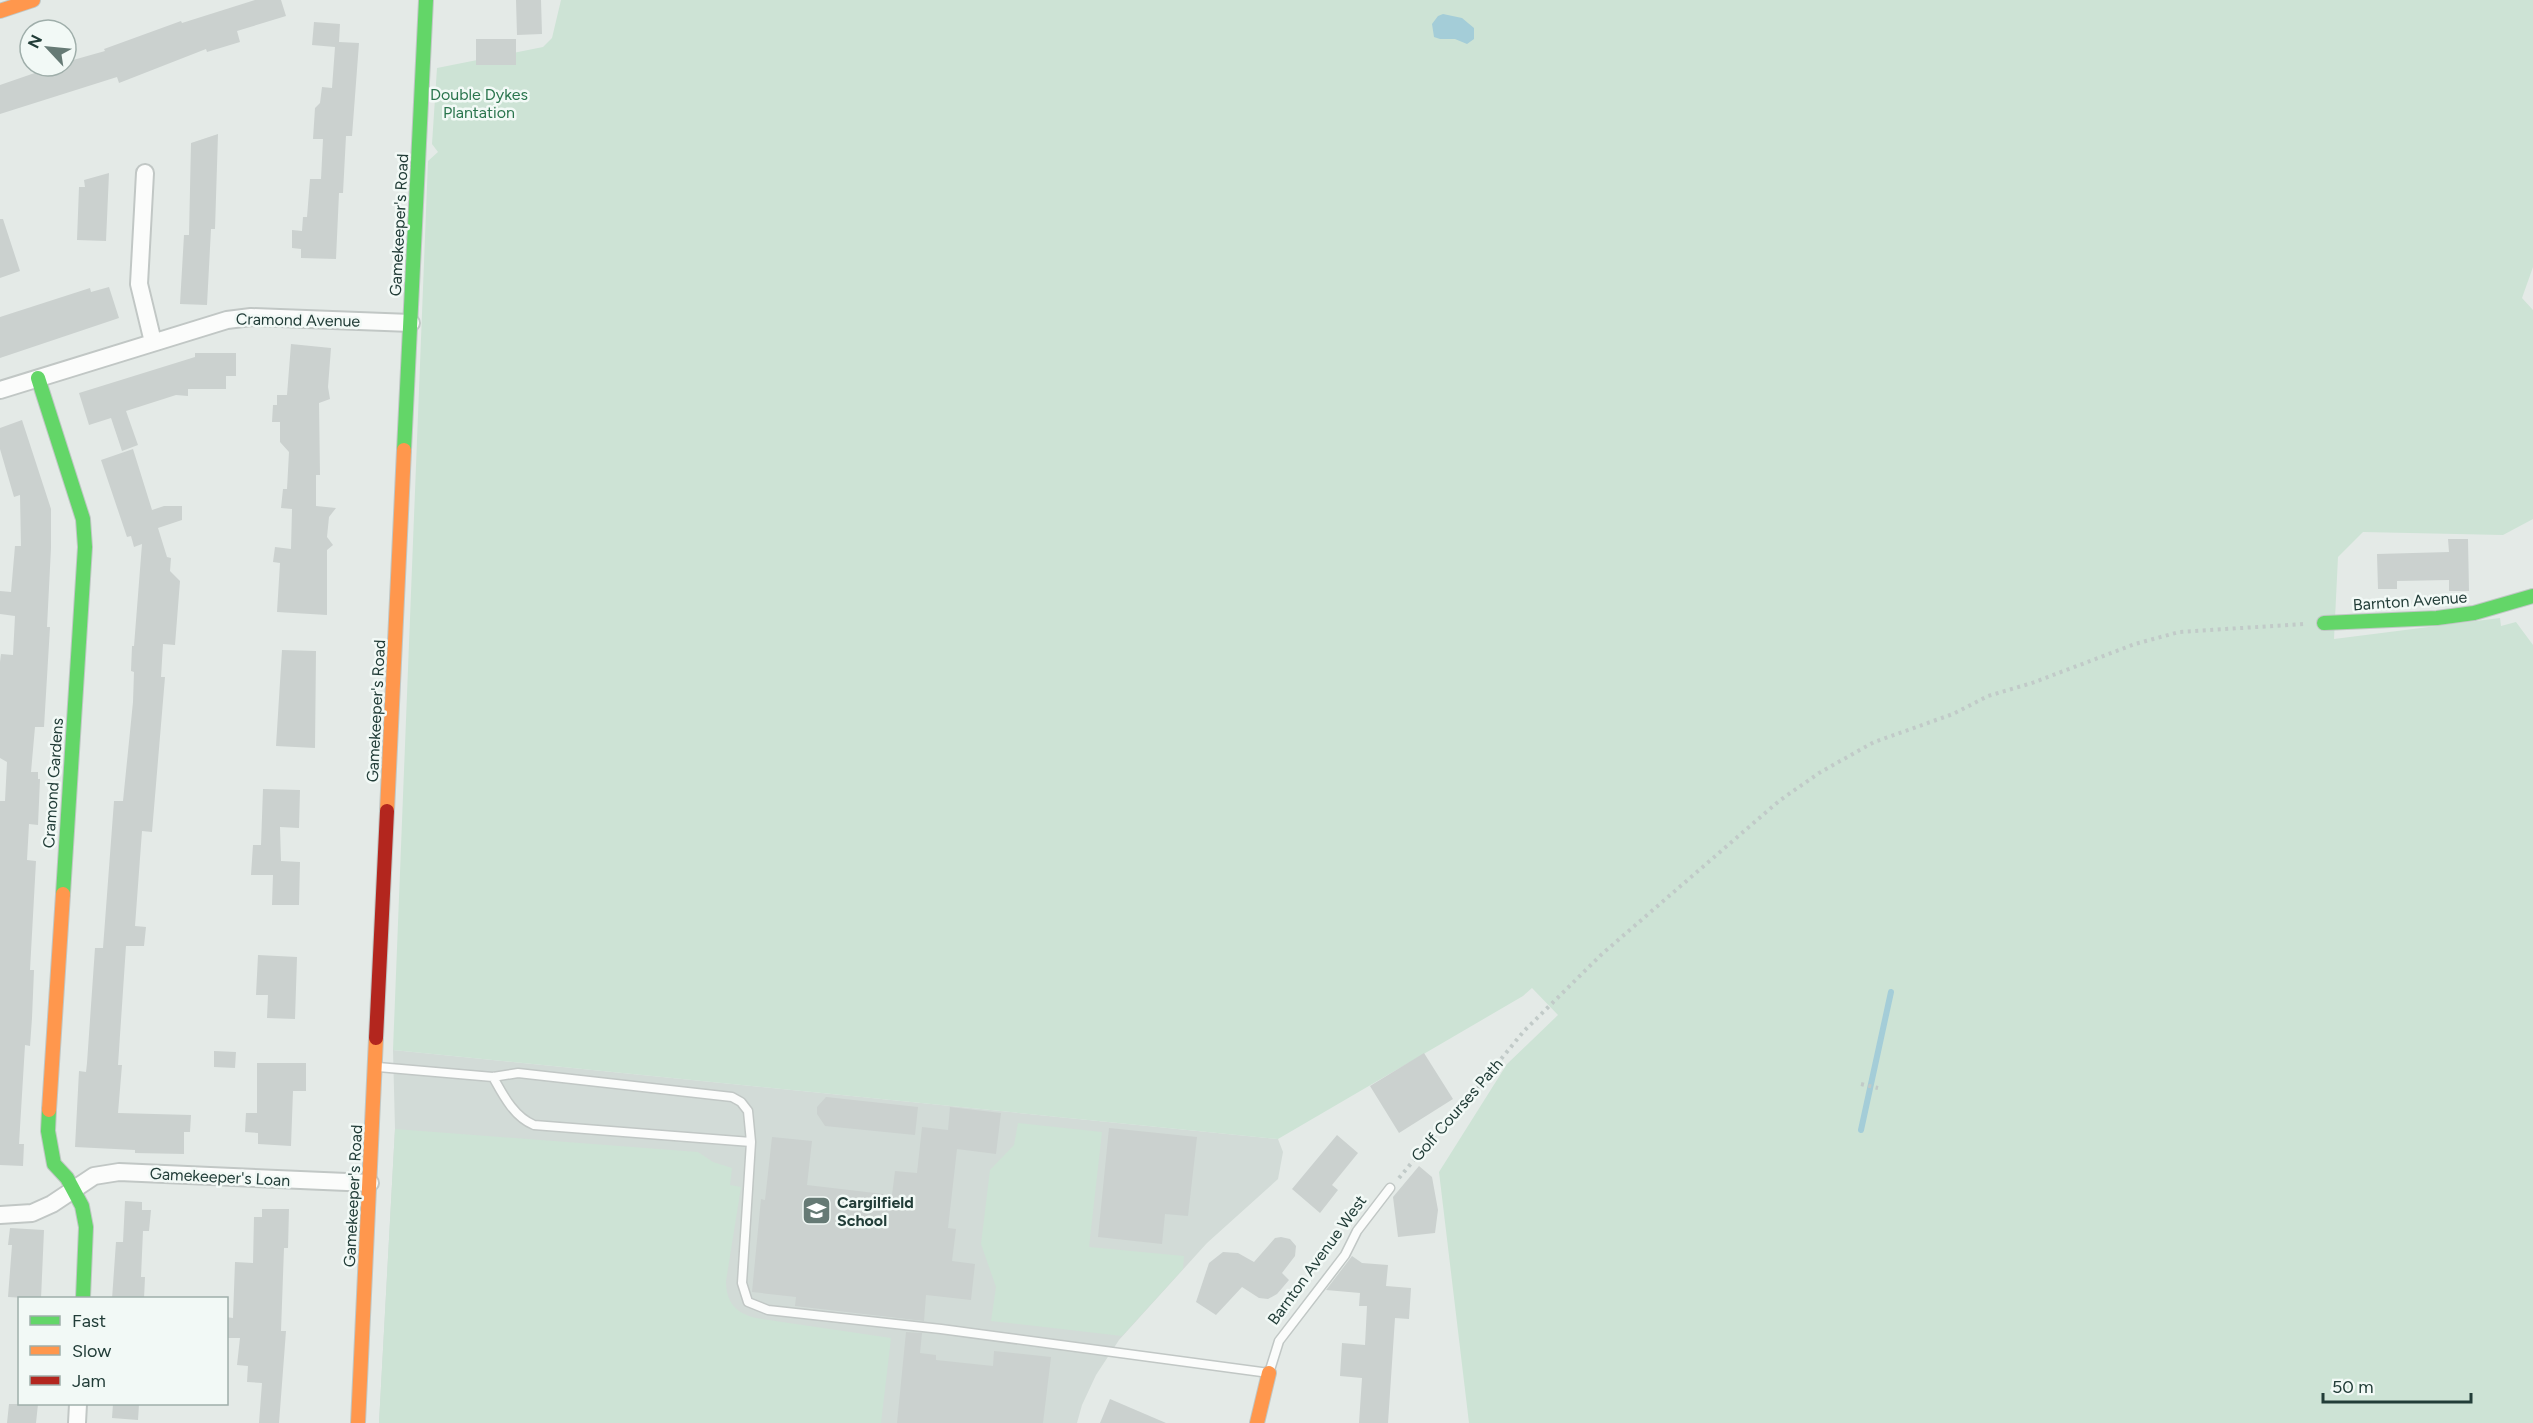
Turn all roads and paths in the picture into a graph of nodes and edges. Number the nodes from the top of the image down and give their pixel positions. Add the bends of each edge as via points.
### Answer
1 (33, 0) edge
2 (426, 0) edge
3 (0, 11) edge
4 (145, 173) dead end
5 (411, 323) junction
6 (153, 342) junction
7 (38, 378) junction
8 (0, 390) edge
9 (2533, 596) edge
10 (2324, 623) joint
11 (375, 1066) junction
12 (493, 1077) junction
13 (1862, 1084) dead end
14 (1878, 1088) dead end
15 (751, 1142) junction
16 (370, 1183) junction
17 (1390, 1188) joint
18 (74, 1190) junction
19 (0, 1215) edge
20 (83, 1297) edge
21 (1269, 1373) junction
22 (78, 1405) edge
23 (77, 1423) edge
24 (358, 1423) edge
25 (1257, 1423) edge

1 - 3 street
2 - 5 street, Gamekeeper's Road
4 - 6 street via 139,284
5 - 6 street, Cramond Avenue via 251,317 226,320
5 - 11 street, Gamekeeper's Road
6 - 7 street, Cramond Avenue
7 - 8 street, Cramond Avenue
7 - 18 street, Cramond Gardens via 83,519 85,547 48,1131 54,1164
9 - 10 street, Barnton Avenue via 2474,613 2438,618
10 - 17 path, Golf Courses Path via 2180,632 2135,644 1874,742 1819,773 1779,801 1653,909 1524,1031 1438,1137 1428,1143
11 - 12 lane
11 - 16 street, Gamekeeper's Road
12 - 15 lane via 516,1113 534,1125
12 - 15 lane via 519,1073 732,1097 748,1111
13 - 14 path
15 - 21 lane via 742,1283 748,1302 768,1310
16 - 18 street, Gamekeeper's Loan via 119,1172 94,1176
16 - 24 street, Gamekeeper's Road
17 - 21 lane, Barnton Avenue West via 1279,1341
18 - 19 street, Gamekeeper's Loan via 32,1213
18 - 20 street, Cramond Gardens via 86,1227
21 - 25 street, Barnton Avenue West
22 - 23 street

